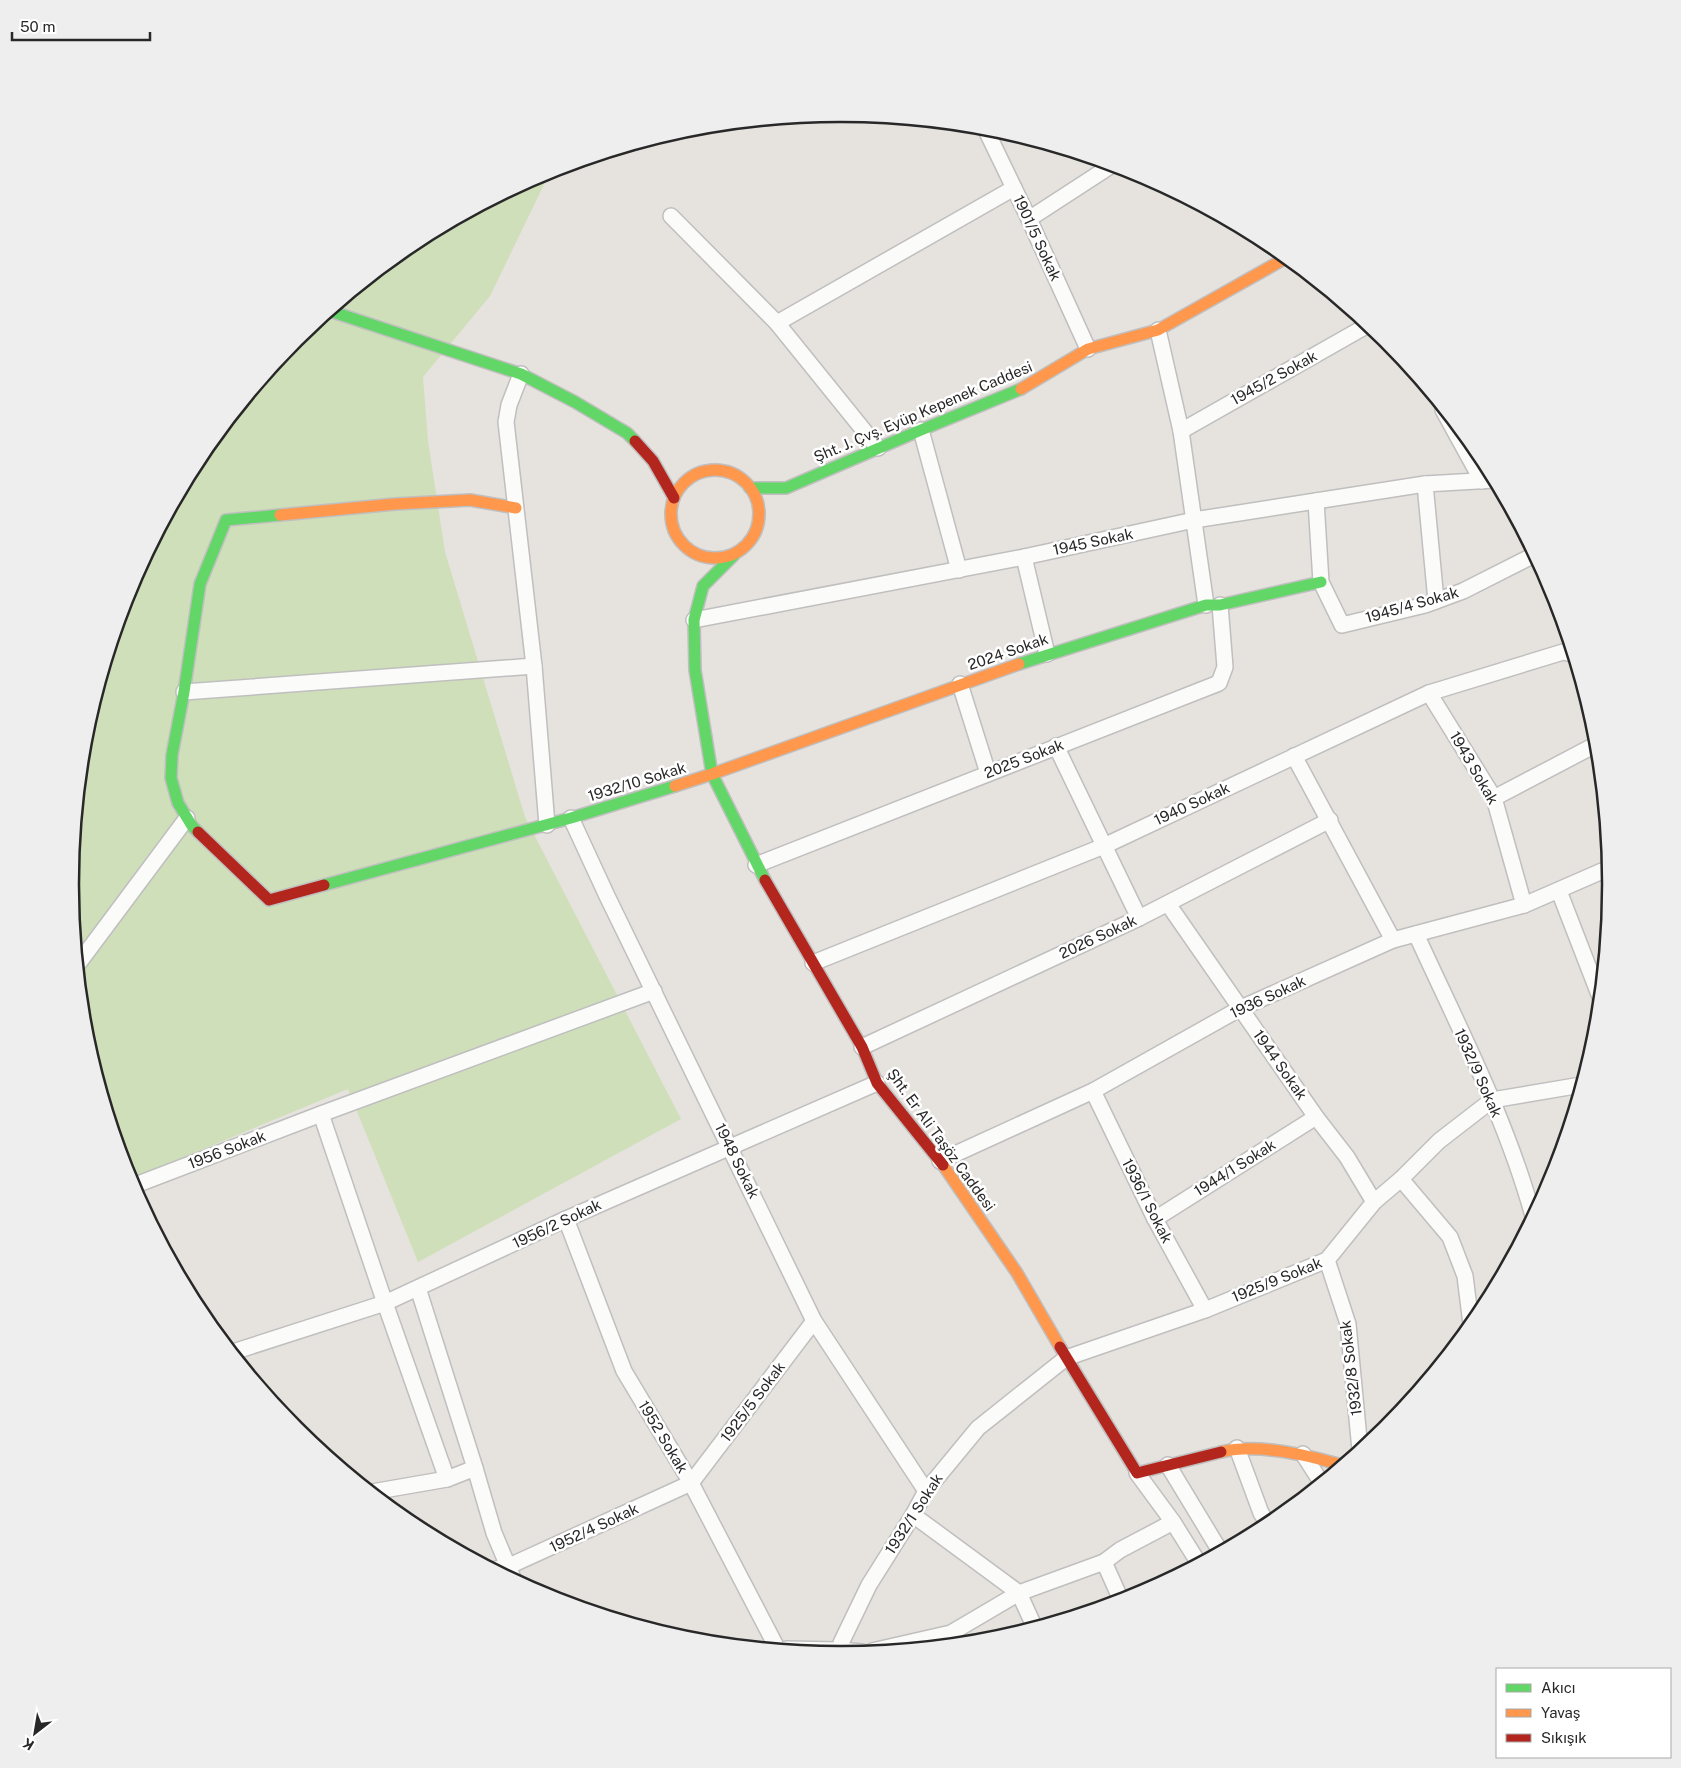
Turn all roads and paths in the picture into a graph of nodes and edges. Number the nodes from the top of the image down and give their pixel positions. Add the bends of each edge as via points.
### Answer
1 (989, 137) edge
2 (1104, 170) edge
3 (1014, 188) junction
4 (671, 216) dead end
5 (1029, 219) junction
6 (1279, 262) edge
7 (336, 313) edge
8 (777, 323) junction
9 (1362, 329) edge
10 (1158, 330) junction
11 (1088, 349) junction
12 (521, 374) junction
13 (921, 430) junction
14 (1180, 431) junction
15 (878, 448) junction
16 (654, 460) junction
17 (680, 474) junction
18 (1486, 481) edge
19 (1425, 484) junction
20 (750, 488) junction
21 (674, 498) junction
22 (1316, 501) junction
23 (516, 508) junction
24 (769, 511) dead end
25 (1194, 520) junction
26 (758, 526) junction
27 (691, 552) junction
28 (734, 554) junction
29 (1024, 558) junction
30 (1529, 558) edge
31 (959, 570) junction
32 (700, 577) junction
33 (1321, 582) junction
34 (1436, 601) junction
35 (1213, 605) junction
36 (694, 620) junction
37 (1566, 653) edge
38 (1047, 654) junction
39 (534, 666) junction
40 (960, 684) junction
41 (184, 692) junction
42 (1429, 693) junction
43 (1056, 746) junction
44 (1590, 748) edge
45 (1294, 756) junction
46 (988, 773) junction
47 (712, 774) junction
48 (1494, 798) junction
49 (186, 818) junction
50 (571, 818) junction
51 (1330, 820) junction
52 (547, 825) junction
53 (1104, 846) junction
54 (756, 865) junction
55 (1602, 871) edge
56 (1559, 891) junction
57 (1168, 904) junction
58 (1524, 905) junction
59 (1139, 918) junction
60 (1416, 934) junction
61 (1393, 940) junction
62 (82, 958) edge
63 (813, 963) junction
64 (1596, 986) edge
65 (654, 991) junction
66 (1241, 1008) junction
67 (862, 1047) junction
68 (877, 1083) junction
69 (1575, 1086) edge
70 (1093, 1091) junction
71 (1492, 1100) junction
72 (321, 1114) junction
73 (1316, 1117) junction
74 (730, 1146) junction
75 (940, 1161) junction
76 (1401, 1179) junction
77 (140, 1183) edge
78 (1374, 1202) junction
79 (1530, 1207) edge
80 (566, 1219) junction
81 (1155, 1219) junction
82 (1327, 1260) junction
83 (418, 1288) junction
84 (385, 1303) junction
85 (1205, 1310) junction
86 (1470, 1313) edge
87 (814, 1321) junction
88 (238, 1350) edge
89 (1066, 1358) junction
90 (1359, 1442) edge
91 (1237, 1448) junction
92 (1303, 1454) junction
93 (1335, 1463) edge
94 (1168, 1465) junction
95 (476, 1468) junction
96 (1137, 1473) junction
97 (1318, 1477) edge
98 (447, 1479) junction
99 (691, 1483) junction
100 (380, 1491) edge
101 (926, 1491) junction
102 (913, 1515) junction
103 (1264, 1517) edge
104 (1173, 1522) junction
105 (1217, 1546) edge
106 (1195, 1557) edge
107 (1104, 1562) junction
108 (504, 1567) edge
109 (510, 1570) edge
110 (1019, 1593) junction
111 (1118, 1593) edge
112 (1032, 1621) edge
113 (954, 1637) edge
114 (774, 1642) edge
115 (841, 1646) edge

1 - 3 street, 1901/5 Sokak
2 - 5 street
3 - 5 street, 1901/5 Sokak
3 - 8 street
4 - 8 street
5 - 11 street, 1901/5 Sokak
6 - 10 street, Şht. J. Çvş. Eyüp Kepenek Caddesi
7 - 12 street
8 - 15 street
9 - 14 street, 1945/2 Sokak
10 - 11 street, Şht. J. Çvş. Eyüp Kepenek Caddesi
10 - 14 street, 2025 Sokak
11 - 13 street, Şht. J. Çvş. Eyüp Kepenek Caddesi via 1027,387
12 - 16 street via 627,434
12 - 23 street via 506,422
13 - 15 street, Şht. J. Çvş. Eyüp Kepenek Caddesi
13 - 31 street
14 - 25 street, 2025 Sokak
15 - 20 street, Şht. J. Çvş. Eyüp Kepenek Caddesi via 783,492
16 - 17 street
16 - 21 street
17 - 20 street via 715,470 728,472
17 - 21 street
18 - 19 street, 1945 Sokak
19 - 22 street, 1945 Sokak
19 - 34 street
20 - 26 street via 760,513
21 - 27 street via 671,522 675,534
22 - 25 street, 1945 Sokak
22 - 33 street
23 - 39 street
23 - 41 street via 461,500 226,520 200,584
24 - 26 street
25 - 29 street, 1945 Sokak
25 - 35 street, 2025 Sokak
26 - 28 street via 752,539
27 - 28 street via 702,556
27 - 32 street
28 - 32 street
29 - 31 street, 1945 Sokak
29 - 38 street
30 - 34 street, 1945/4 Sokak
31 - 36 street, 1945 Sokak
32 - 36 street, Şht. Er Ali Taşöz Caddesi
33 - 34 street, 1945/4 Sokak via 1342,625
33 - 35 street, 2024 Sokak
35 - 38 street, 2024 Sokak
35 - 43 street, 2025 Sokak via 1225,667 1219,683
36 - 47 street, Şht. Er Ali Taşöz Caddesi via 696,670
37 - 42 street, 1940 Sokak
38 - 40 street, 2024 Sokak
39 - 41 street
39 - 52 street
40 - 46 street
40 - 47 street, 2024 Sokak
41 - 49 street via 171,767 174,790
42 - 45 street, 1940 Sokak
42 - 48 street, 1943 Sokak
43 - 46 street, 2025 Sokak
43 - 53 street
44 - 48 street
45 - 51 street
45 - 53 street, 1940 Sokak
46 - 54 street, 2025 Sokak
47 - 50 street, 1932/10 Sokak
47 - 54 street, Şht. Er Ali Taşöz Caddesi
48 - 58 street, 1943 Sokak
49 - 52 street, 1932/10 Sokak via 269,900
49 - 62 street
50 - 52 street, 1932/10 Sokak
50 - 65 street, 1948 Sokak
51 - 57 street, 2026 Sokak
51 - 61 street
53 - 59 street
53 - 63 street, 1940 Sokak
54 - 63 street, Şht. Er Ali Taşöz Caddesi
55 - 56 street, 1936 Sokak
56 - 58 street, 1936 Sokak
56 - 64 street
57 - 59 street, 2026 Sokak
57 - 66 street, 1944 Sokak
58 - 60 street, 1936 Sokak
59 - 67 street, 2026 Sokak
60 - 61 street, 1936 Sokak
60 - 71 street, 1932/9 Sokak
61 - 66 street, 1936 Sokak
63 - 67 street, Şht. Er Ali Taşöz Caddesi
65 - 72 street, 1956 Sokak
65 - 74 street, 1948 Sokak
66 - 70 street, 1936 Sokak
66 - 73 street, 1944 Sokak
67 - 68 street, Şht. Er Ali Taşöz Caddesi
68 - 74 street, 1956/2 Sokak
68 - 75 street, Şht. Er Ali Taşöz Caddesi
69 - 71 street, 1925/9 Sokak
70 - 75 street, 1936 Sokak
70 - 81 street, 1936/1 Sokak
71 - 76 street, 1925/9 Sokak via 1438,1141
71 - 79 street, 1932/9 Sokak
72 - 77 street, 1956 Sokak
72 - 84 street
73 - 78 street, 1944 Sokak via 1347,1157
73 - 81 street, 1944/1 Sokak
74 - 80 street, 1956/2 Sokak
74 - 87 street, 1948 Sokak
75 - 89 street, Şht. Er Ali Taşöz Caddesi via 1017,1273
76 - 78 street, 1925/9 Sokak
76 - 86 street via 1450,1237 1465,1276
78 - 82 street, 1925/9 Sokak
80 - 83 street, 1956/2 Sokak
80 - 99 street, 1952 Sokak via 624,1371
81 - 85 street, 1936/1 Sokak
82 - 85 street, 1925/9 Sokak
82 - 90 street, 1932/8 Sokak via 1348,1324
83 - 84 street, 1956/2 Sokak
83 - 95 street
84 - 88 street, 1956/2 Sokak
84 - 98 street
85 - 89 street, 1925/9 Sokak
87 - 99 street, 1925/5 Sokak
87 - 101 street, 1948 Sokak
89 - 96 street, Şht. Er Ali Taşöz Caddesi
89 - 101 street, 1932/1 Sokak via 978,1428
91 - 92 street
91 - 94 street
91 - 103 street
92 - 93 street
92 - 97 street
94 - 96 street
94 - 105 street
95 - 98 street
95 - 108 street
96 - 104 street
98 - 100 street
99 - 109 street, 1952/4 Sokak
99 - 114 street, 1952 Sokak
101 - 102 street, 1932/1 Sokak
102 - 110 street
102 - 115 street, 1932/1 Sokak via 869,1585
104 - 106 street
104 - 107 street
107 - 110 street
107 - 111 street
110 - 112 street
110 - 113 street

